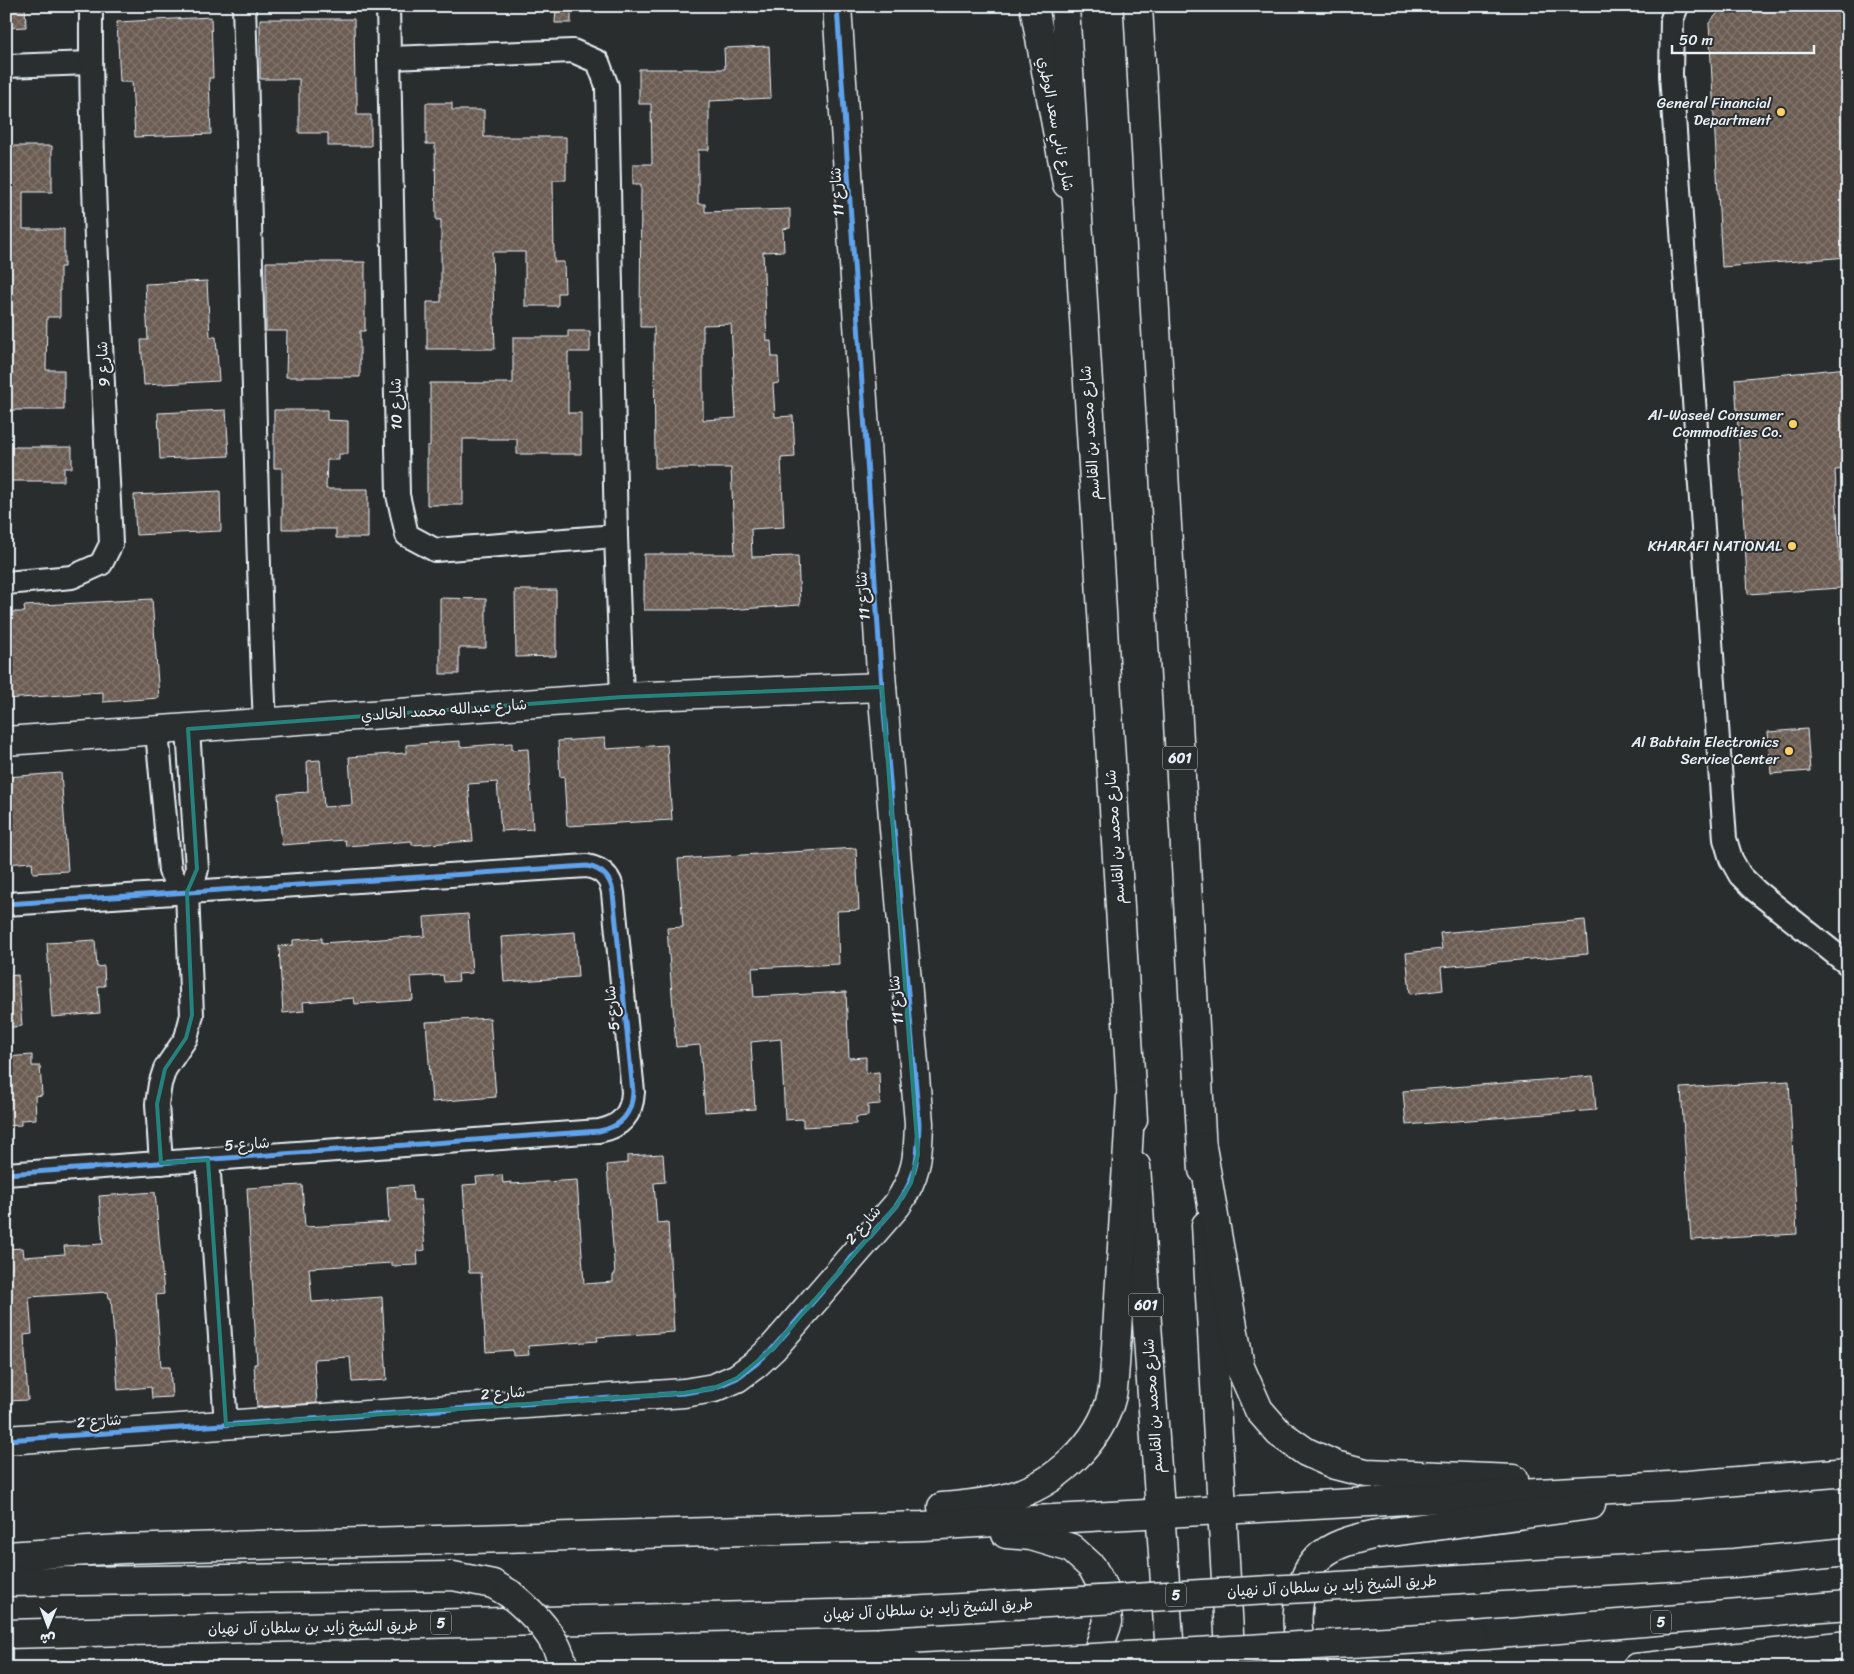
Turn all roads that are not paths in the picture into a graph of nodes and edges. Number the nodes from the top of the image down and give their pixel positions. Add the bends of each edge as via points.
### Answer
1 (91, 6) edge
2 (244, 6) edge
3 (388, 6) edge
4 (837, 6) edge
5 (1034, 6) edge
6 (1065, 6) edge
7 (1138, 6) edge
8 (1677, 6) edge
9 (389, 58) junction
10 (91, 63) junction
11 (6, 66) edge
12 (1079, 241) junction
13 (616, 536) junction
14 (6, 583) edge
15 (882, 687) junction
16 (622, 697) junction
17 (265, 724) junction
18 (188, 729) junction
19 (157, 732) junction
20 (6, 741) edge
21 (187, 892) junction
22 (6, 904) edge
23 (1848, 964) edge
24 (1131, 1096) junction
25 (1202, 1147) junction
26 (208, 1160) junction
27 (161, 1162) junction
28 (6, 1174) edge
29 (911, 1183) joint
30 (226, 1425) junction
31 (6, 1440) edge
32 (1848, 1472) edge
33 (1688, 1485) junction
34 (1221, 1510) junction
35 (1160, 1513) junction
36 (922, 1526) junction
37 (614, 1536) junction
38 (1848, 1552) edge
39 (6, 1556) edge
40 (6, 1582) edge
41 (1848, 1605) edge
42 (6, 1634) edge
43 (1848, 1645) edge
44 (564, 1668) edge
45 (917, 1668) edge
46 (1084, 1668) edge
47 (1171, 1668) edge
48 (1232, 1668) edge
49 (1314, 1668) edge
50 (1636, 1668) edge

1 - 10 street, شارع 9
2 - 17 street via 258,579
3 - 9 street, شارع 10
4 - 15 main road, شارع 11
5 - 12 main road, شارع نابي سعد الوطري
6 - 12 main road, شارع محمد بن القاسم / 601
7 - 25 main road, 601
8 - 23 street via 1672,19 1672,84 1725,839 1731,859 1745,880
9 - 13 street via 573,52 598,62 607,86
9 - 13 street, شارع 10 via 398,495 407,536 435,550
10 - 11 street
10 - 14 street, شارع 9 via 110,544 101,564 72,578
12 - 24 main road, شارع محمد بن القاسم / 601
13 - 16 street
15 - 16 main road, شارع عبدالله محمد الخالدي
15 - 29 main road, شارع 11 via 919,1123 918,1154
16 - 17 main road, شارع عبدالله محمد الخالدي
17 - 18 main road, شارع عبدالله محمد الخالدي
18 - 19 main road, شارع عبدالله محمد الخالدي
18 - 21 street via 197,869
19 - 20 main road, شارع عبدالله محمد الخالدي
19 - 21 street via 170,871 178,886
21 - 22 street, شارع 5
21 - 26 street, شارع 5 via 595,868 608,878 614,893 633,1092 633,1102 624,1120 617,1126 599,1131
21 - 27 street via 192,1016 186,1038 165,1070 160,1084 157,1104
24 - 35 main road, شارع محمد بن القاسم / 601
24 - 37 main road via 1112,1394 1091,1439 1056,1474 1008,1497 974,1505 835,1514
25 - 33 main road via 1240,1367 1259,1410 1279,1433 1306,1452 1335,1465 1366,1472
25 - 34 main road, 601
26 - 27 street, شارع 5
26 - 30 street, شارع 5
27 - 28 street, شارع 5
29 - 30 main road, شارع 2 via 897,1205 773,1348 737,1378 714,1388 684,1393
30 - 31 main road, شارع 2
32 - 33 main road
33 - 34 main road
33 - 49 main road via 1554,1512 1377,1534 1343,1543 1316,1559 1302,1583 1298,1628 1306,1655
34 - 35 main road
34 - 48 main road, 601
35 - 36 main road
35 - 47 main road, شارع محمد بن القاسم / 601
36 - 37 main road
36 - 46 main road via 1031,1536 1071,1548 1092,1567 1104,1589 1108,1622 1097,1653
37 - 39 main road via 121,1549
38 - 42 main road, طريق الشيخ زايد بن سلطان آل نهيان / 5, bridge via 1734,1563 875,1613
40 - 44 main road, bridge via 453,1576 493,1584 533,1613 552,1637
41 - 45 main road, 5, bridge via 1474,1636
43 - 50 main road

